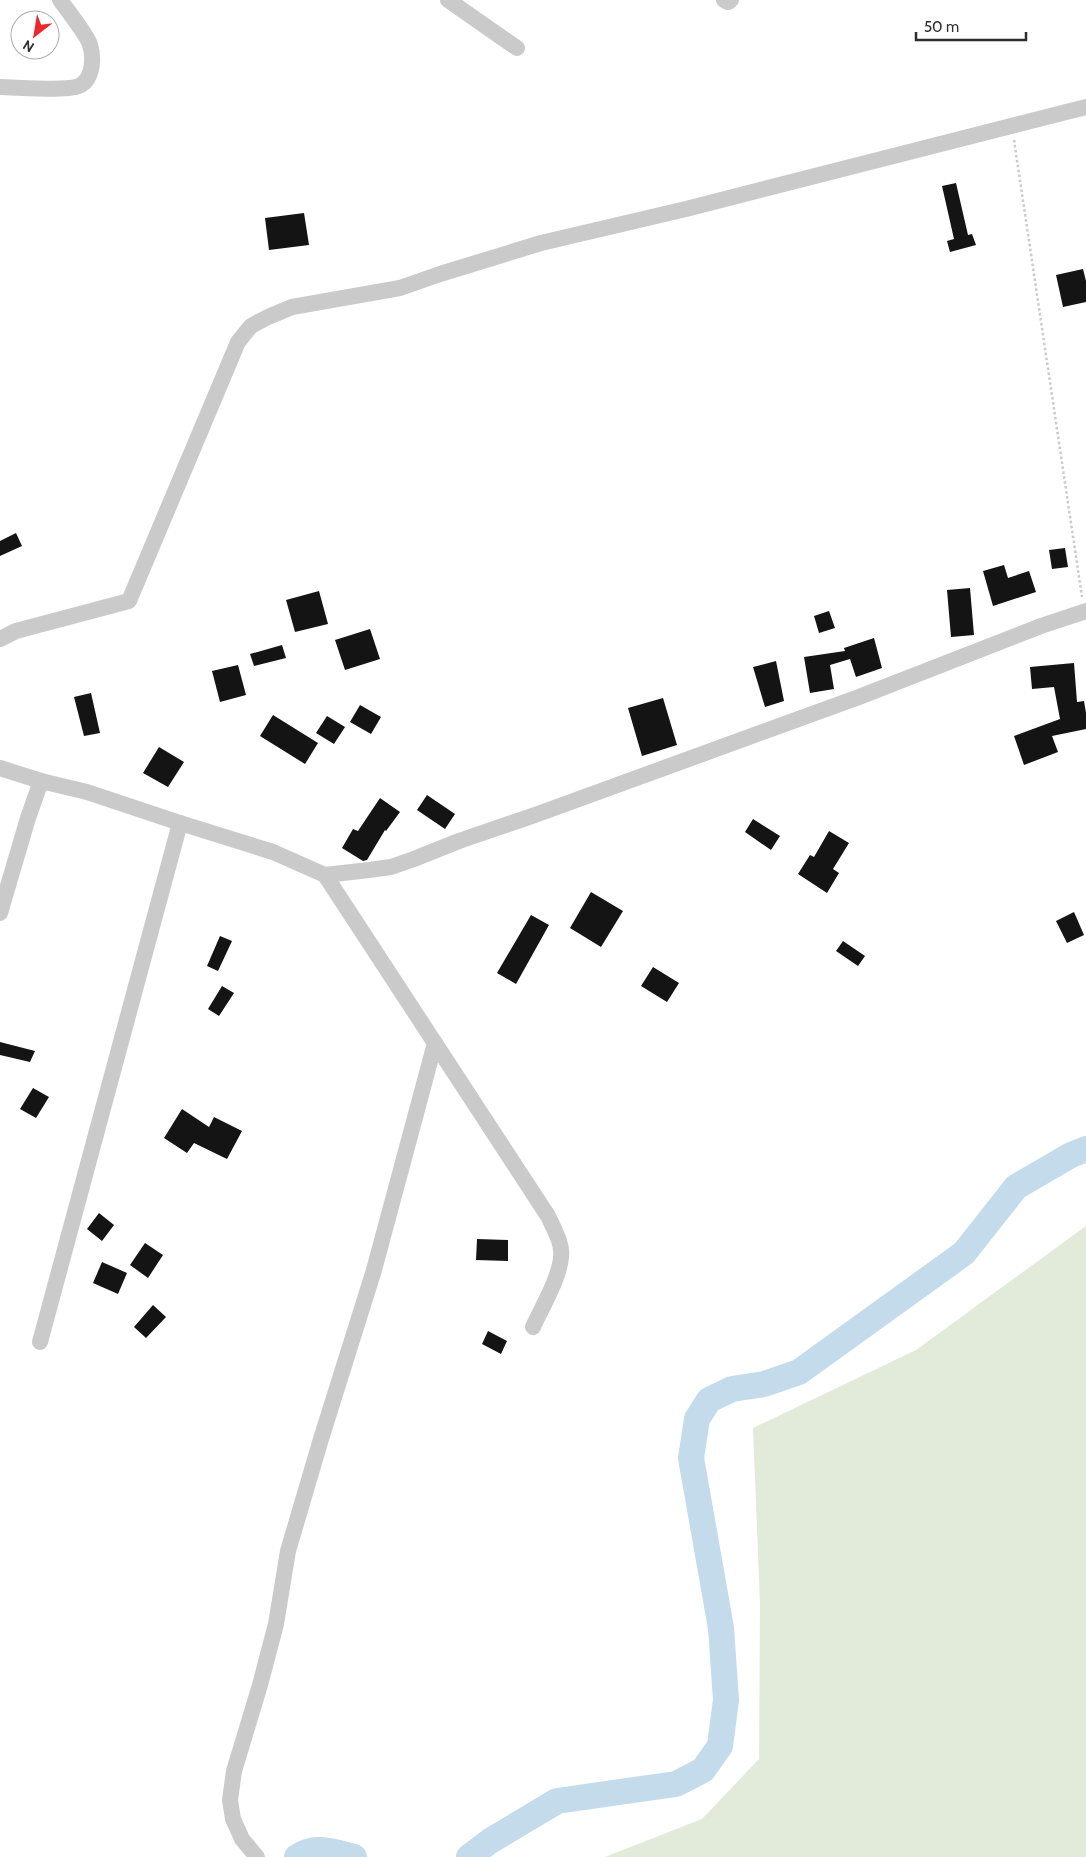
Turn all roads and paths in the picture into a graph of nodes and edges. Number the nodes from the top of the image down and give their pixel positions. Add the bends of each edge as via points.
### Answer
1 (60, 0) edge
2 (448, 0) edge
3 (724, 0) edge
4 (731, 0) edge
5 (517, 48) dead end
6 (0, 86) edge
7 (1086, 107) edge
8 (1012, 125) junction
9 (1085, 613) edge
10 (0, 639) edge
11 (0, 768) edge
12 (41, 781) junction
13 (180, 823) junction
14 (325, 875) junction
15 (0, 913) edge
16 (435, 1043) junction
17 (533, 1327) dead end
18 (40, 1342) dead end
19 (258, 1857) edge

1 - 6 street via 90,45 92,68 88,79 80,86 67,88
2 - 5 street
3 - 4 street
7 - 8 street
8 - 9 path
8 - 10 street via 541,243 400,288 292,307 268,317 251,326 238,342 129,601 16,631
9 - 14 street via 1040,626 859,697 391,867
11 - 12 street
12 - 13 street via 87,792
12 - 15 street
13 - 14 street via 274,852
13 - 18 street
14 - 16 street
16 - 17 street via 548,1216 558,1239 562,1256
16 - 19 street via 374,1270 288,1551 276,1624 234,1771 230,1800 233,1819 242,1839

